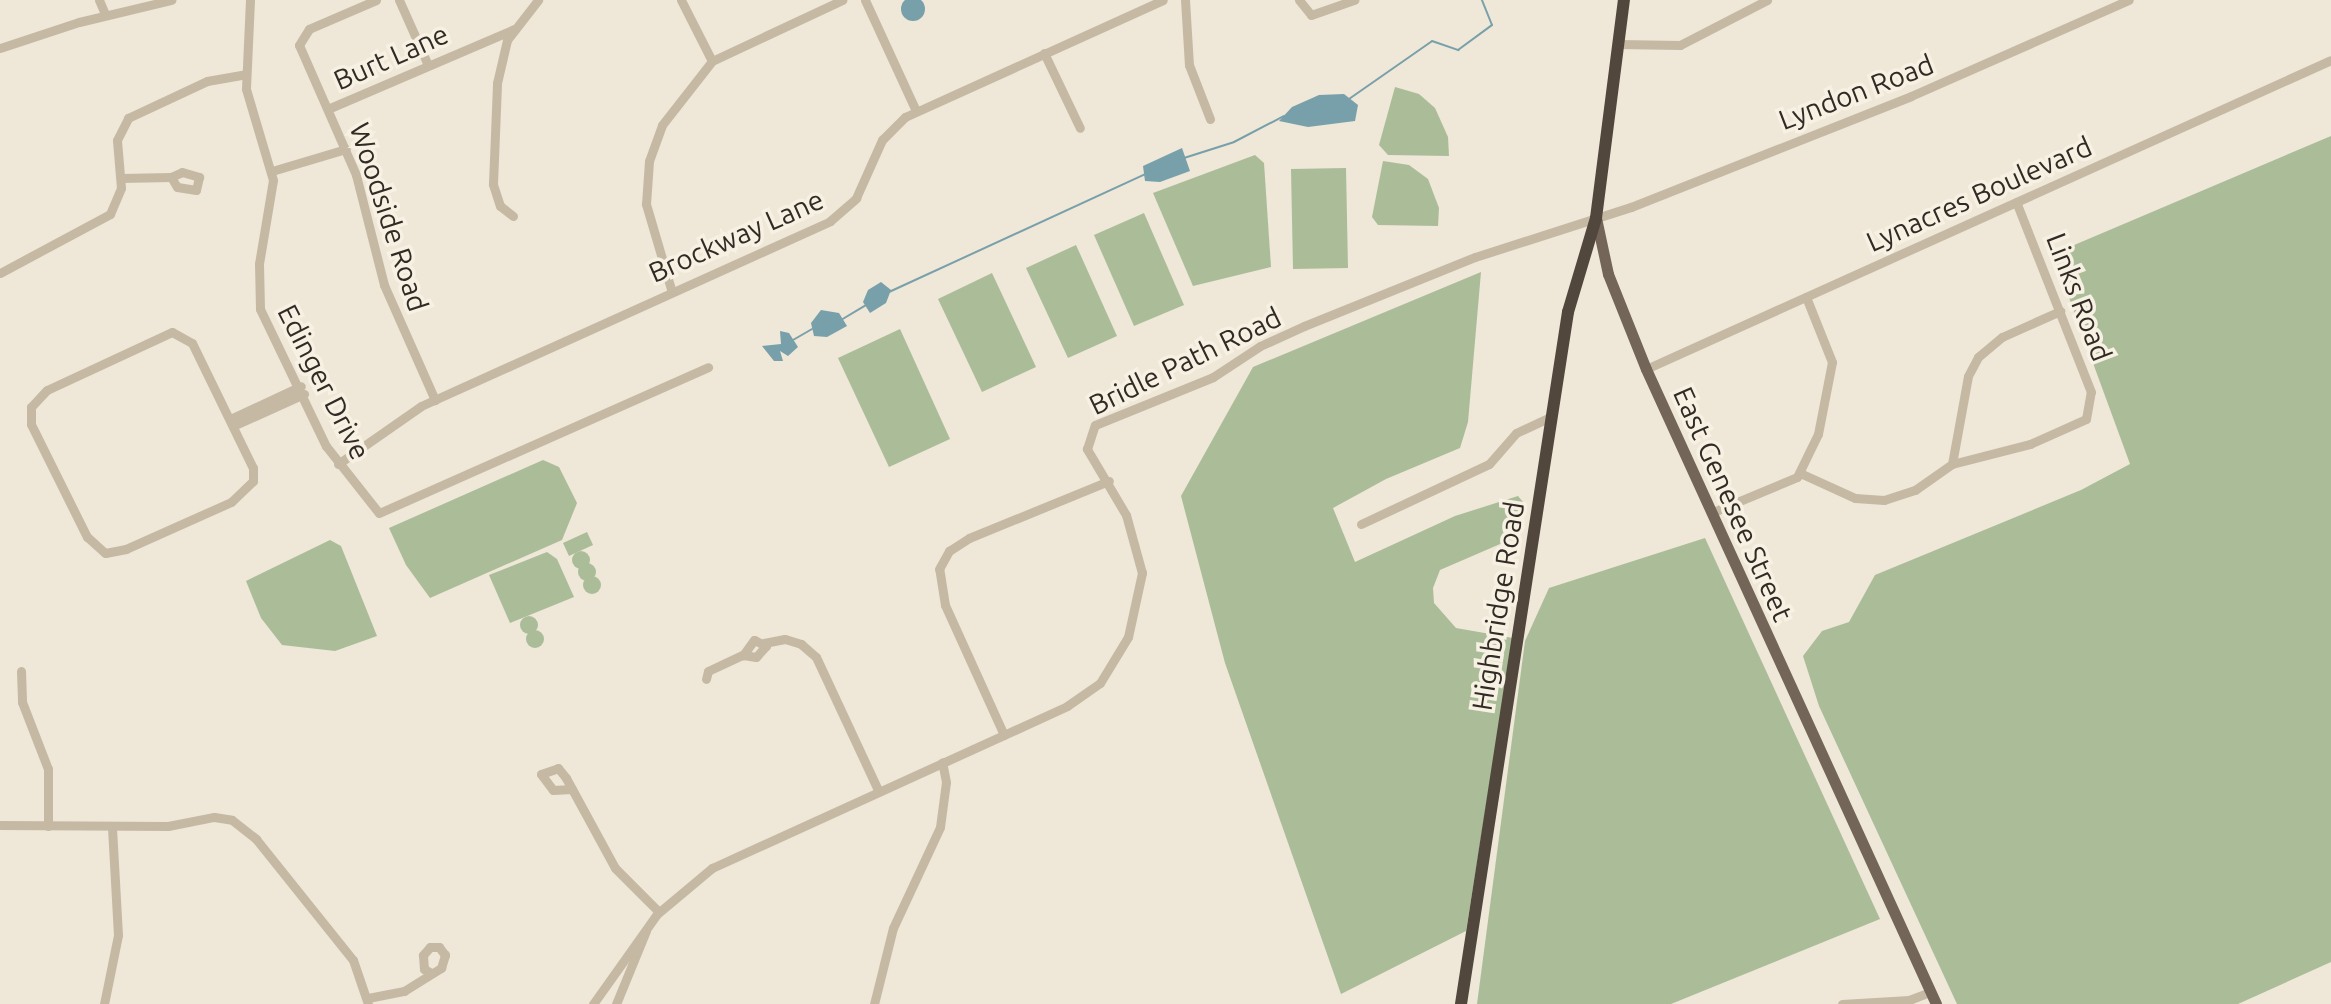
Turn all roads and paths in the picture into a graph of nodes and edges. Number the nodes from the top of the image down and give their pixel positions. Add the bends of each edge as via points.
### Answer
1 (99, 0) edge
2 (171, 0) edge
3 (250, 0) edge
4 (376, 0) edge
5 (399, 0) edge
6 (538, 0) edge
7 (681, 0) edge
8 (842, 0) edge
9 (865, 0) edge
10 (1163, 0) edge
11 (1185, 0) edge
12 (1299, 0) edge
13 (1354, 0) edge
14 (1624, 0) edge
15 (1767, 0) edge
16 (2129, 0) edge
17 (105, 14) junction
18 (514, 29) junction
19 (1618, 44) junction
20 (0, 48) edge
21 (1044, 53) junction
22 (2331, 60) edge
23 (712, 61) junction
24 (428, 65) junction
25 (245, 74) junction
26 (330, 108) junction
27 (916, 111) junction
28 (1210, 119) dead end
29 (1080, 128) dead end
30 (346, 149) junction
31 (272, 171) junction
32 (171, 177) dead end
33 (121, 178) junction
34 (2016, 202) junction
35 (513, 216) dead end
36 (1596, 218) junction
37 (0, 273) edge
38 (671, 289) junction
39 (1806, 297) junction
40 (2060, 311) junction
41 (708, 367) dead end
42 (1646, 369) junction
43 (303, 390) junction
44 (435, 400) junction
45 (1552, 416) junction
46 (232, 423) junction
47 (338, 464) junction
48 (1952, 464) junction
49 (1800, 473) junction
50 (1109, 481) junction
51 (1711, 513) junction
52 (1361, 524) dead end
53 (21, 671) dead end
54 (706, 679) dead end
55 (1004, 735) junction
56 (942, 762) junction
57 (572, 789) dead end
58 (878, 790) junction
59 (0, 825) edge
60 (48, 826) junction
61 (112, 827) junction
62 (659, 912) junction
63 (646, 931) junction
64 (431, 973) dead end
65 (1933, 998) edge
66 (368, 1001) edge
67 (103, 1004) edge
68 (593, 1004) edge
69 (616, 1004) edge
70 (874, 1004) edge
71 (1461, 1004) edge
72 (1842, 1004) edge

1 - 17 street
2 - 17 street
3 - 25 street, Edinger Drive
4 - 26 street, Woodside Road via 309,29 299,42
5 - 24 street
6 - 18 street
7 - 23 street
8 - 23 street
9 - 27 street
10 - 21 street, Brockway Lane
11 - 28 street via 1189,65
12 - 13 street via 1311,15
14 - 19 highway, East Genesee Street
15 - 19 street via 1680,45
16 - 36 street, Lyndon Road via 1911,96
17 - 20 street
18 - 24 street, Burt Lane
18 - 35 street via 497,83 492,159 494,192
19 - 36 highway, East Genesee Street
21 - 27 street, Brockway Lane
21 - 29 street
22 - 34 street, Lynacres Boulevard
23 - 38 street via 675,103 649,161 648,223
24 - 26 street, Burt Lane
25 - 31 street, Edinger Drive
25 - 33 street via 207,81 128,118 116,149
26 - 30 street, Woodside Road
27 - 38 street, Brockway Lane via 882,140 866,183 843,212
30 - 31 street
30 - 44 street, Woodside Road via 382,280
31 - 43 street, Edinger Drive via 258,301 271,336
32 - 33 street
33 - 37 street via 119,200 110,214
34 - 39 street, Lynacres Boulevard
34 - 40 street, Links Road
36 - 42 main road, East Genesee Street via 1608,274
36 - 45 highway, Highbridge Road via 1568,312
36 - 50 street, Bridle Path Road via 1475,257 1304,326 1260,346 1213,377 1102,422 1089,432 1087,449
38 - 44 street, Brockway Lane
39 - 42 street, Lynacres Boulevard
39 - 49 street via 1829,347 1832,369 1818,434
40 - 48 street via 2002,337 1978,357 1968,376
40 - 48 street, Links Road via 2091,392 2091,410 2058,434
41 - 47 street, Edinger Drive via 379,513
42 - 51 main road, East Genesee Street
43 - 46 street
43 - 47 street, Edinger Drive
44 - 47 street, Brockway Lane
45 - 52 street via 1516,433 1489,464
45 - 71 highway, Highbridge Road
46 - 46 street via 192,343 172,332 47,390 30,413 35,434 87,537 100,551 110,553 246,493 253,468
48 - 49 street via 1915,490 1884,500 1855,498
49 - 51 street
50 - 55 street, Bridle Path Road via 1132,532 1142,573 1128,637 1110,671 1087,695
50 - 55 street via 969,538 949,551 939,569 945,605
51 - 65 main road, East Genesee Street
53 - 60 street via 22,702 48,769
54 - 58 street via 708,671 743,655 756,657 765,651 764,643 785,639 801,644 816,657
55 - 56 street, Bridle Path Road
56 - 58 street, Bridle Path Road
56 - 70 street via 946,782 940,827 893,928
57 - 62 street via 615,868
58 - 62 street, Bridle Path Road via 733,856
59 - 60 street
60 - 61 street
61 - 66 street via 168,826 214,817 243,827 353,960
61 - 67 street via 118,935
62 - 63 street, Bridle Path Road
63 - 68 street, Bridle Path Road
63 - 69 street, Bridle Path Road
64 - 66 street via 404,991
65 - 72 street

